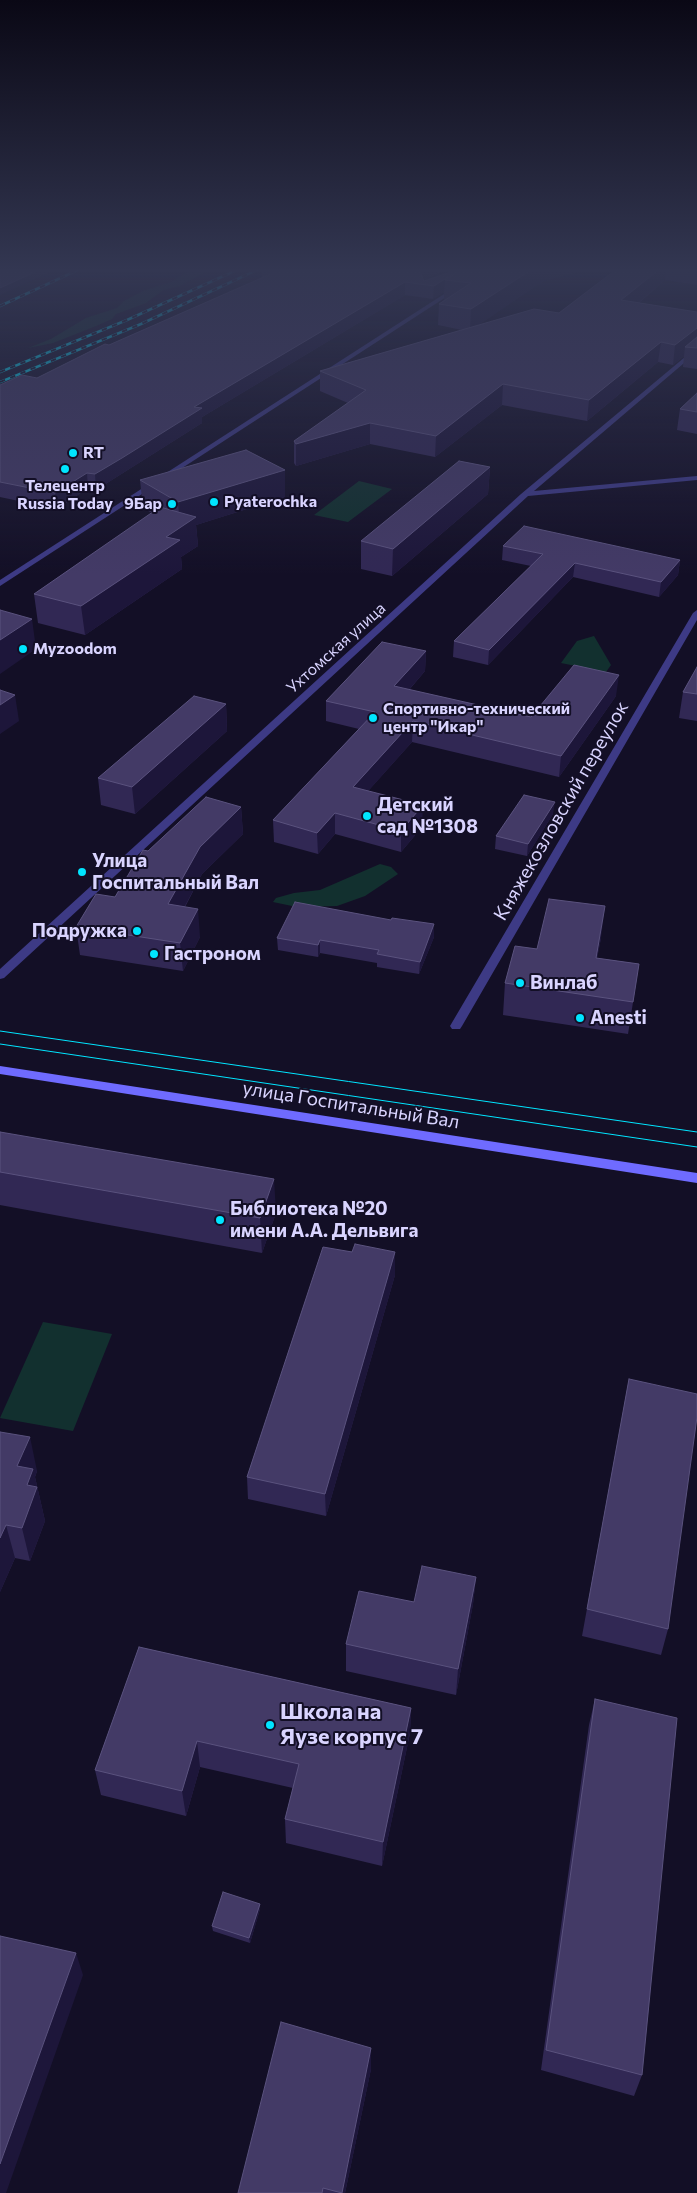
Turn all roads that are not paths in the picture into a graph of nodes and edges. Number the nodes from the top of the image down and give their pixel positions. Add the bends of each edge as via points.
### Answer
1 (329, 370) edge
2 (673, 370) edge
3 (697, 478) edge
4 (527, 494) junction
5 (0, 584) edge
6 (697, 613) edge
7 (0, 975) edge
8 (456, 1026) dead end
9 (0, 1070) edge
10 (697, 1178) edge

1 - 5 street
2 - 4 street, Ухтомская улица
3 - 4 street
4 - 7 street, Ухтомская улица
6 - 8 street, Княжекозловский переулок
9 - 10 main road, улица Госпитальный Вал

